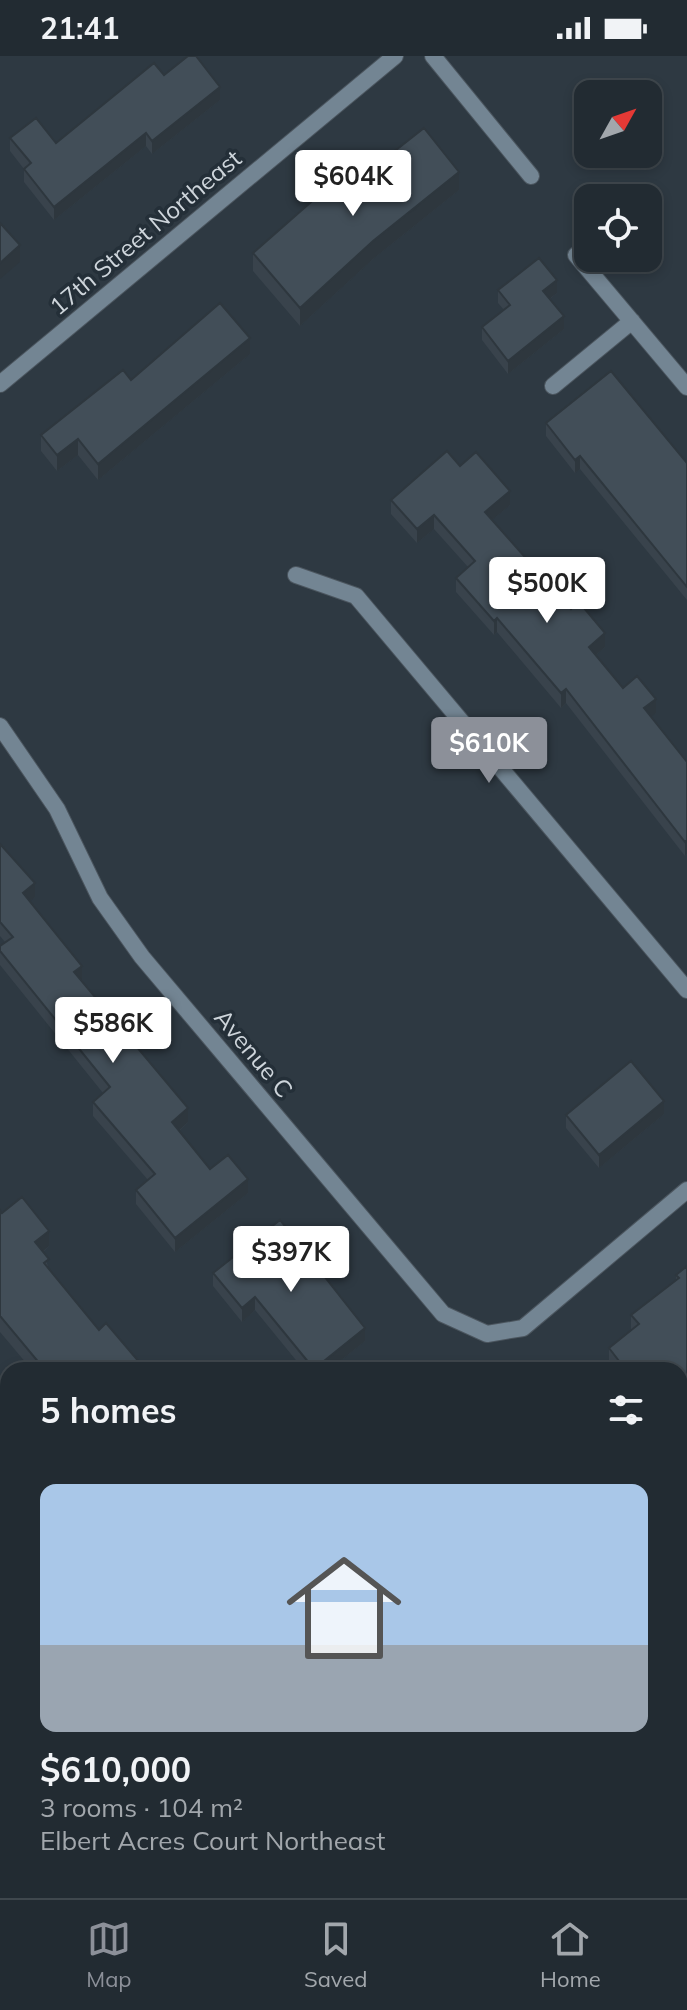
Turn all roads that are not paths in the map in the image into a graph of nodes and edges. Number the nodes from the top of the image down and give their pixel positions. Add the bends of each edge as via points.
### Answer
1 (395, 56) edge
2 (433, 56) edge
3 (531, 176) dead end
4 (590, 272) edge
5 (632, 321) junction
6 (0, 384) edge
7 (553, 386) dead end
8 (687, 387) edge
9 (296, 575) dead end
10 (0, 726) edge
11 (687, 990) edge
12 (687, 1190) edge

1 - 6 street, 17th Street Northeast
2 - 3 street
4 - 5 street
5 - 7 street
5 - 8 street
9 - 11 street via 356,596
10 - 12 street, Avenue C via 57,809 100,898 142,957 443,1314 487,1334 523,1328

